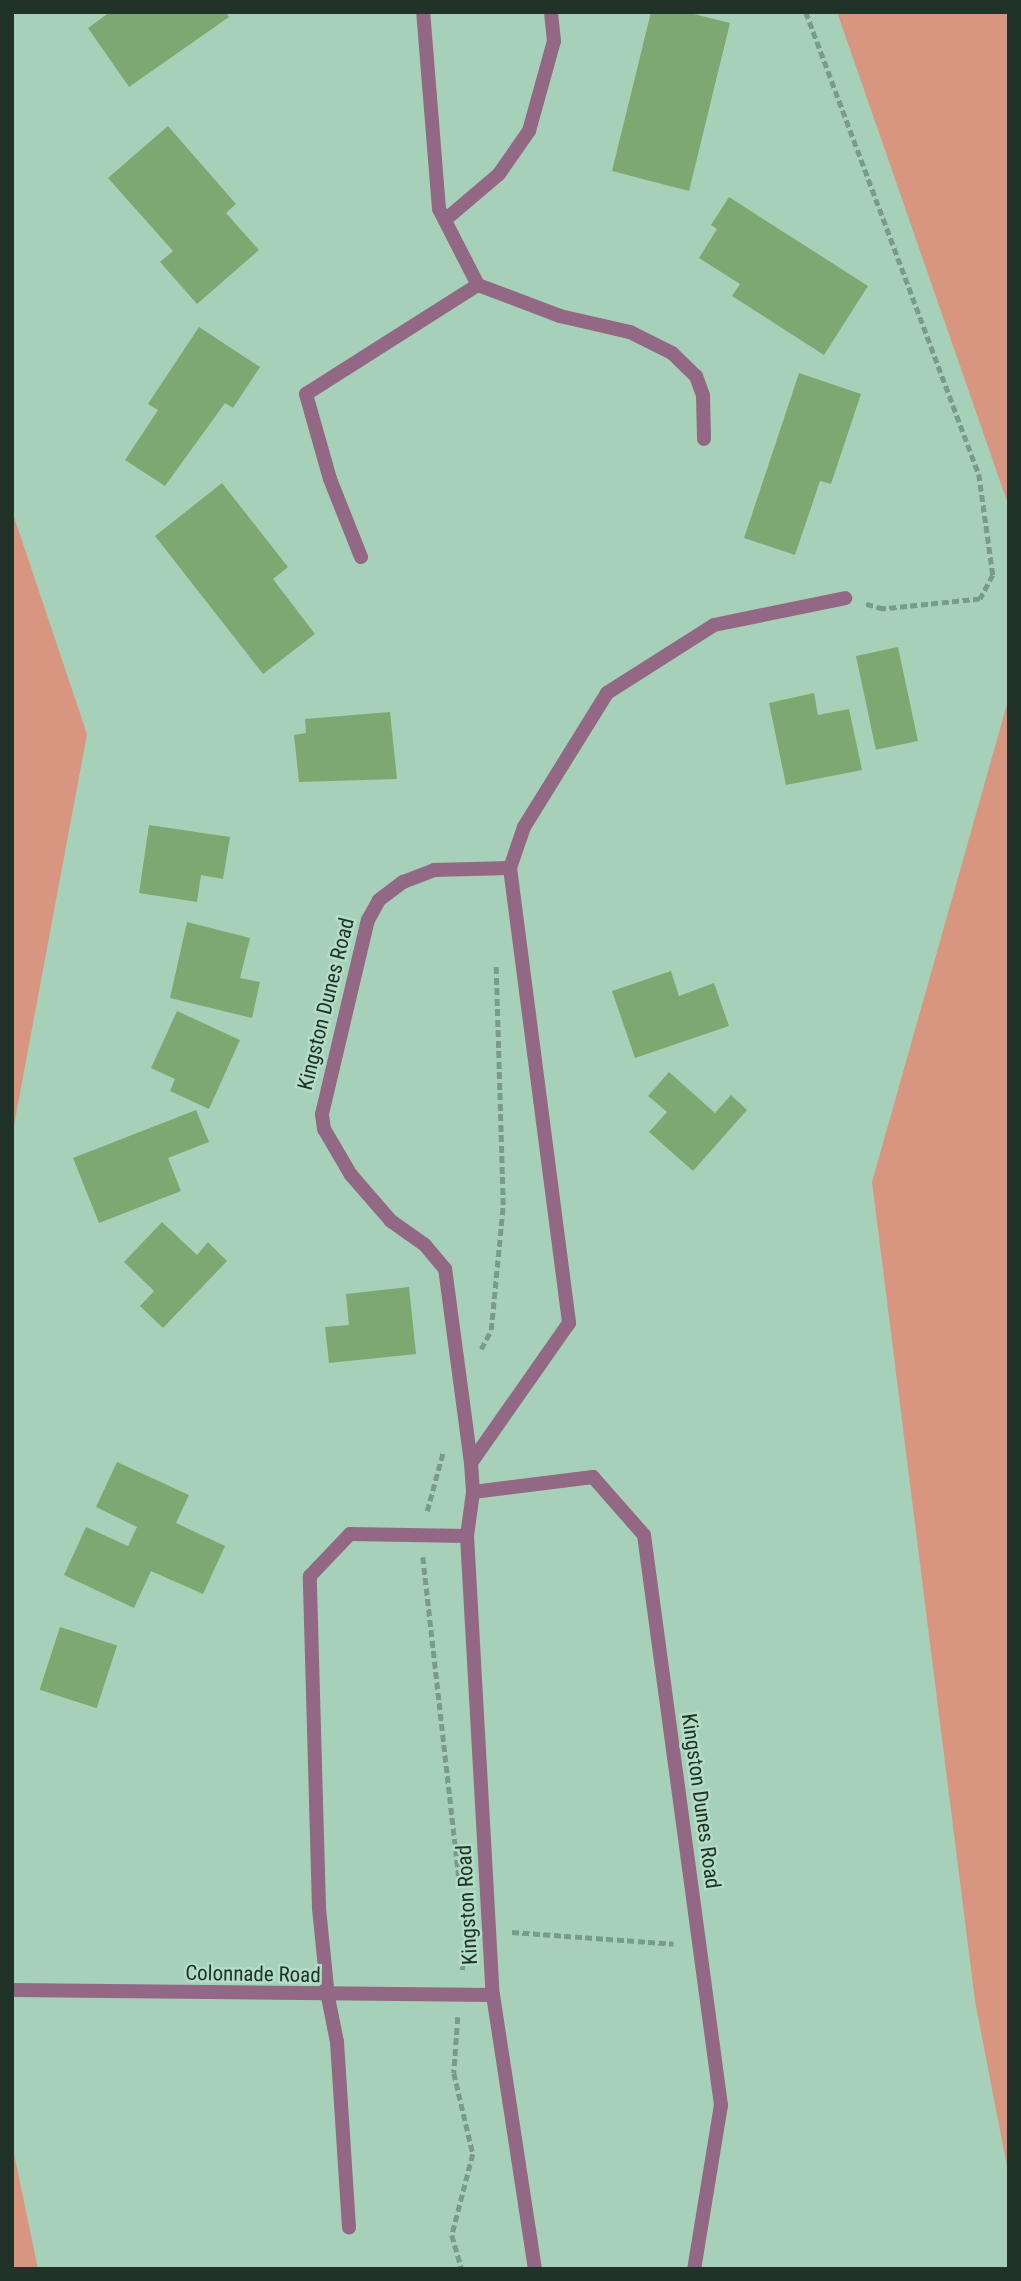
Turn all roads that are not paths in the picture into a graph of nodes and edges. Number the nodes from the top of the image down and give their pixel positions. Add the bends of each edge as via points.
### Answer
1 (423, 12) edge
2 (551, 12) edge
3 (445, 220) junction
4 (478, 285) junction
5 (704, 439) dead end
6 (361, 557) dead end
7 (845, 598) road end
8 (510, 868) junction
9 (471, 1463) junction
10 (473, 1492) junction
11 (467, 1536) junction
12 (12, 1990) edge
13 (493, 1995) junction
14 (328, 1997) junction
15 (349, 2228) dead end
16 (535, 2269) edge
17 (694, 2269) edge

1 - 3 street via 439,209
2 - 3 street via 554,41 529,131 499,174
3 - 4 street
4 - 5 street via 560,317 630,332 672,353 696,376 703,395
4 - 6 street via 306,394 330,479
7 - 8 street via 714,625 607,693 524,827
8 - 9 street via 569,1323
8 - 9 street, Kingston Dunes Road via 434,870 403,882 379,900 368,920 322,1114 324,1129 351,1175 391,1221 425,1245 445,1269
9 - 10 street, Kingston Dunes Road
10 - 11 street, Kingston Dunes Road
10 - 17 street, Kingston Dunes Road via 593,1477 644,1535 721,2105
11 - 13 street, Kingston Road
11 - 14 street via 350,1534 310,1576 319,1908
12 - 14 street, Colonnade Road
13 - 14 street, Colonnade Road
13 - 16 street, Kingston Road
14 - 15 street via 337,2042

